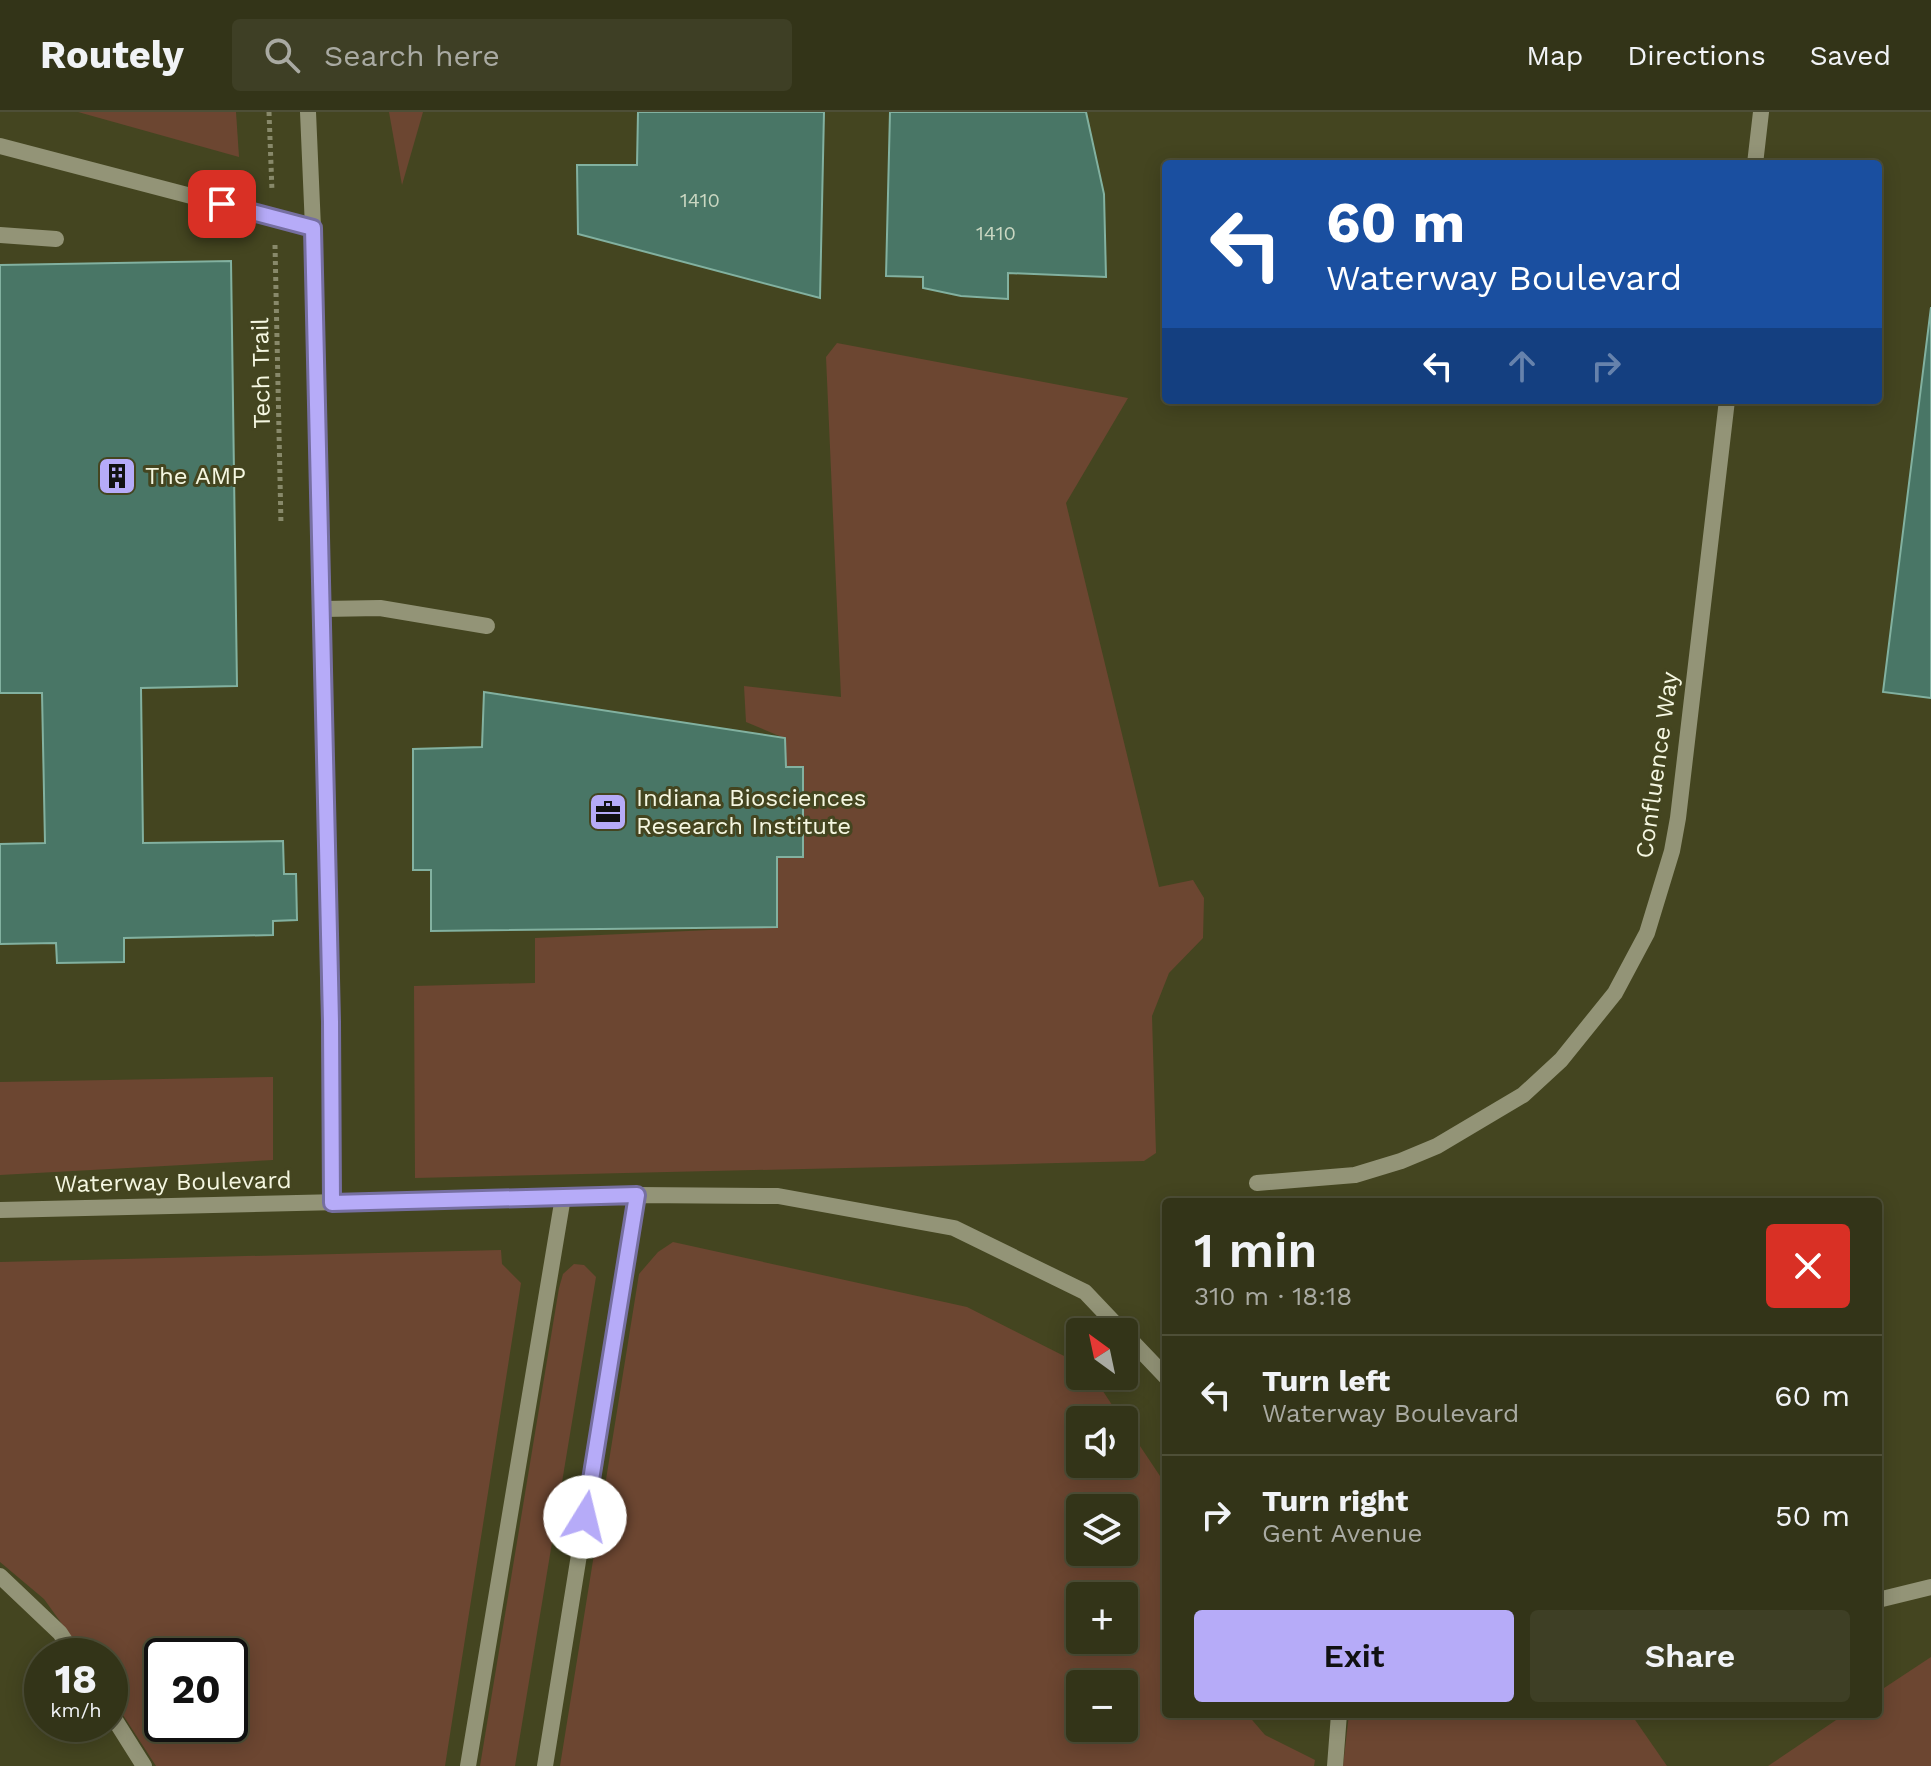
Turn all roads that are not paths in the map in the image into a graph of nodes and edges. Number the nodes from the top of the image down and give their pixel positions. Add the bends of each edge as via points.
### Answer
1 (308, 112) edge
2 (1761, 112) edge
3 (0, 146) edge
4 (1755, 160) edge
5 (313, 228) junction
6 (0, 235) edge
7 (56, 239) dead end
8 (1727, 404) edge
9 (323, 609) junction
10 (487, 626) dead end
11 (1257, 1183) dead end
12 (637, 1195) junction
13 (563, 1197) junction
14 (332, 1203) junction
15 (0, 1210) edge
16 (1109, 1318) edge
17 (1138, 1348) edge
18 (1162, 1373) edge
19 (0, 1576) edge
20 (1931, 1587) edge
21 (1882, 1599) edge
22 (63, 1638) edge
23 (1339, 1718) edge
24 (128, 1741) edge
25 (144, 1766) edge
26 (468, 1766) edge
27 (545, 1766) edge
28 (1335, 1766) edge

1 - 5 street
2 - 4 street
3 - 5 street
5 - 9 street
6 - 7 street
8 - 11 street, Confluence Way via 1672,851 1647,933 1615,993 1561,1060 1523,1095 1437,1146 1355,1175
9 - 10 street via 380,608
9 - 14 street
12 - 13 street, Waterway Boulevard
12 - 16 street, Waterway Boulevard via 778,1196 954,1228 1085,1292
12 - 27 street
13 - 14 street, Waterway Boulevard
13 - 26 street
14 - 15 street, Waterway Boulevard
17 - 18 street, Waterway Boulevard
19 - 22 street
20 - 21 street
23 - 28 street
24 - 25 street

